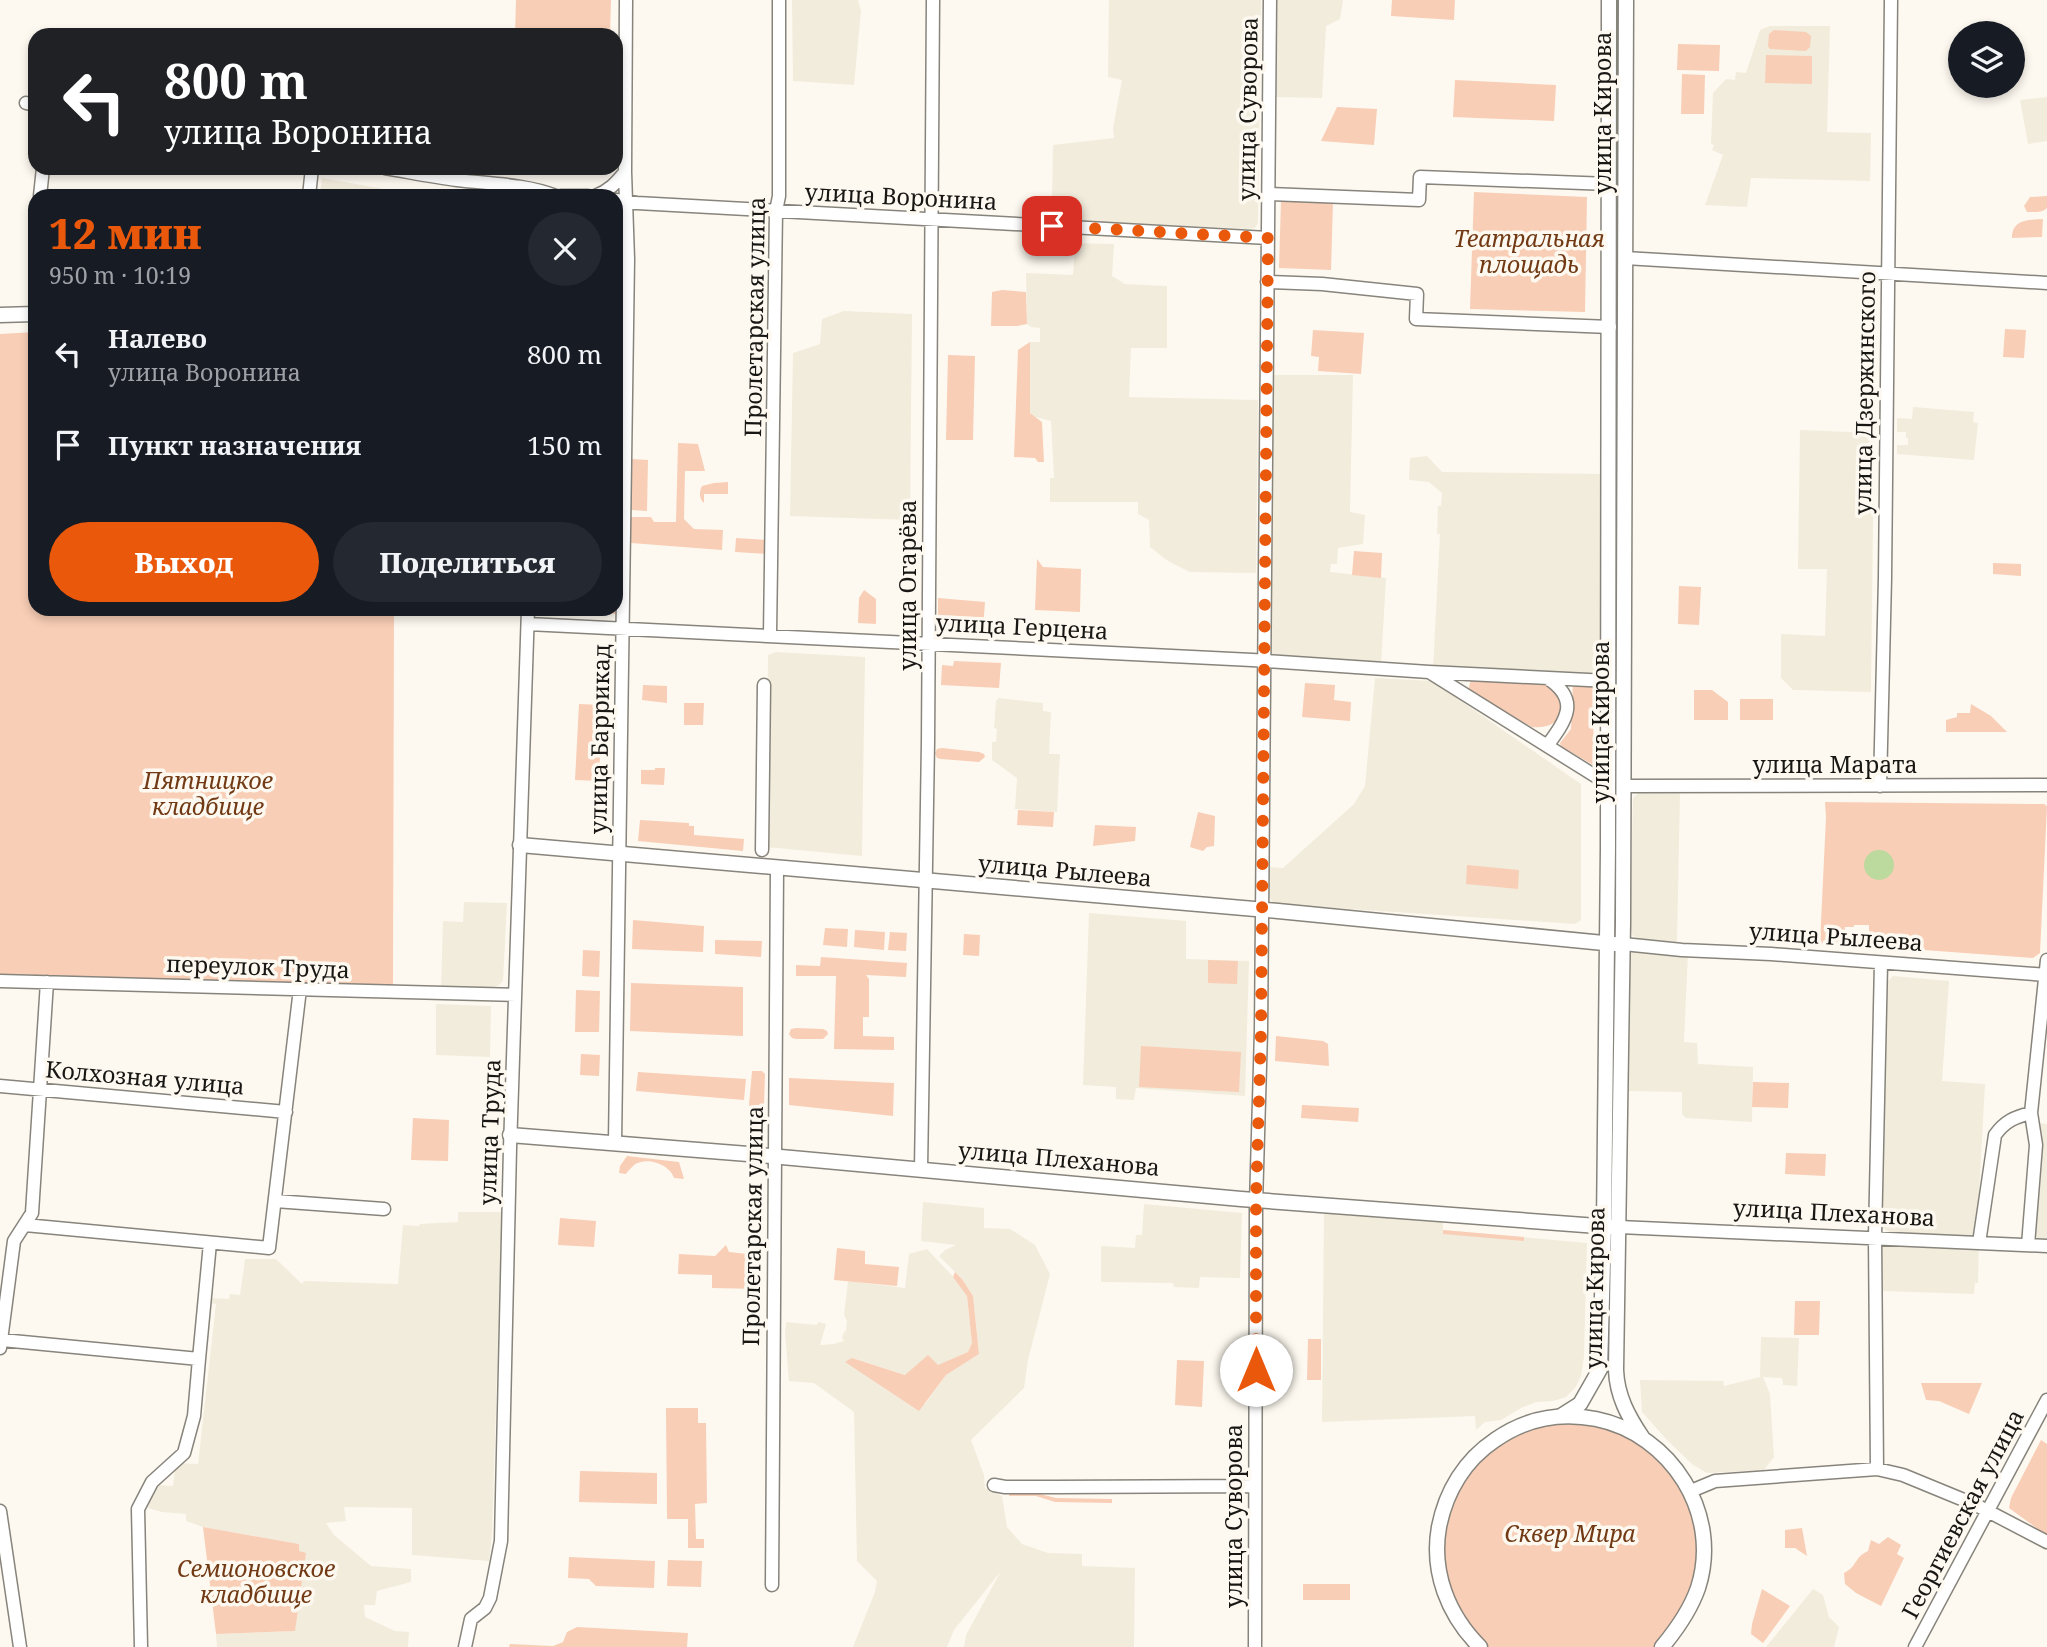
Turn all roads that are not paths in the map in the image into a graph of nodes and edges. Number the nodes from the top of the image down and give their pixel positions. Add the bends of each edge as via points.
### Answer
1 (626, 0) edge
2 (779, 0) edge
3 (933, 0) edge
4 (1270, 0) edge
5 (1609, 0) edge
6 (1626, 0) edge
7 (1891, 0) edge
8 (625, 172) junction
9 (426, 175) edge
10 (623, 175) edge
11 (623, 175) edge
12 (1609, 184) junction
13 (531, 189) edge
14 (610, 189) edge
15 (623, 189) edge
16 (1268, 194) junction
17 (623, 201) edge
18 (776, 211) junction
19 (623, 218) edge
20 (931, 219) junction
21 (1268, 238) junction
22 (1625, 258) junction
23 (1888, 272) junction
24 (1267, 282) junction
25 (2047, 283) edge
26 (28, 314) edge
27 (0, 315) edge
28 (1610, 327) junction
29 (528, 616) edge
30 (528, 624) junction
31 (623, 628) junction
32 (770, 635) junction
33 (929, 643) junction
34 (1263, 660) junction
35 (1429, 672) junction
36 (1547, 678) junction
37 (1608, 681) junction
38 (764, 685) dead end
39 (1547, 746) junction
40 (1608, 783) junction
41 (2047, 785) edge
42 (1624, 786) junction
43 (1880, 786) junction
44 (520, 845) junction
45 (762, 850) dead end
46 (619, 854) junction
47 (777, 869) junction
48 (925, 881) junction
49 (1262, 910) junction
50 (1607, 943) junction
51 (1623, 944) junction
52 (2047, 960) edge
53 (1881, 962) junction
54 (2047, 975) edge
55 (0, 981) edge
56 (47, 982) junction
57 (300, 989) junction
58 (515, 995) junction
59 (0, 1086) edge
60 (41, 1090) junction
61 (286, 1112) junction
62 (2031, 1113) junction
63 (510, 1135) junction
64 (615, 1142) junction
65 (775, 1156) junction
66 (920, 1169) junction
67 (1256, 1200) junction
68 (275, 1201) junction
69 (384, 1209) dead end
70 (25, 1225) junction
71 (1604, 1226) junction
72 (1619, 1227) junction
73 (1875, 1237) junction
74 (1979, 1242) junction
75 (210, 1243) junction
76 (2028, 1245) junction
77 (2047, 1246) edge
78 (4, 1294) edge
79 (1, 1344) edge
80 (199, 1359) junction
81 (2047, 1400) edge
82 (1561, 1416) junction
83 (2035, 1423) junction
84 (2047, 1430) edge
85 (1642, 1437) junction
86 (1877, 1469) junction
87 (994, 1485) dead end
88 (1255, 1486) junction
89 (1690, 1491) junction
90 (1987, 1510) junction
91 (0, 1511) edge
92 (2047, 1542) edge
93 (772, 1585) dead end
94 (1676, 1640) edge
95 (20, 1647) edge
96 (141, 1647) edge
97 (465, 1647) edge
98 (1255, 1647) edge
99 (1480, 1647) edge
100 (1662, 1647) edge
101 (1915, 1647) edge

1 - 8 street, улица Баррикад
2 - 18 street, Пролетарская улица
3 - 20 street, улица Огарёва
4 - 16 street, улица Суворова
5 - 12 main road, улица Кирова
6 - 22 main road, улица Кирова
7 - 23 street, улица Дзержинского
8 - 10 street
8 - 15 street, улица Баррикад
9 - 13 street
11 - 14 street
12 - 16 street via 1420,177 1419,200
12 - 28 main road, улица Кирова
16 - 21 street, улица Суворова
17 - 18 street, улица Воронина
18 - 20 street, улица Воронина
18 - 32 street, Пролетарская улица
19 - 31 street, улица Баррикад via 628,259
20 - 21 street, улица Воронина
20 - 33 street, улица Огарёва
21 - 24 street, улица Суворова
22 - 23 street
22 - 42 main road, улица Кирова
23 - 25 street
23 - 43 street, улица Дзержинского
24 - 28 street via 1417,294 1416,319
24 - 34 street, улица Суворова
26 - 27 main road
28 - 37 main road, улица Кирова
29 - 30 street, улица Труда
30 - 31 street, улица Герцена
30 - 44 street, улица Труда
31 - 32 street, улица Герцена
31 - 46 street, улица Баррикад
32 - 33 street, улица Герцена
33 - 34 street, улица Герцена
33 - 48 street, улица Огарёва
34 - 35 street, улица Герцена
34 - 49 street, улица Суворова
35 - 36 street, улица Герцена
35 - 39 street, улица Герцена
36 - 37 street, улица Герцена
36 - 39 street via 1566,698 1567,713
37 - 40 main road, улица Кирова
38 - 45 street
39 - 40 street, улица Герцена
40 - 50 main road, улица Кирова
41 - 43 street, улица Марата
42 - 43 street, улица Марата
42 - 51 main road, улица Кирова
44 - 46 main road, улица Рылеева
44 - 58 street, улица Труда
46 - 47 main road, улица Рылеева
46 - 64 street, улица Баррикад
47 - 48 main road, улица Рылеева
47 - 65 street, Пролетарская улица
48 - 49 main road, улица Рылеева
48 - 66 street, улица Огарёва
49 - 50 main road, улица Рылеева
49 - 67 street, улица Суворова
50 - 51 main road, улица Рылеева
50 - 71 main road, улица Кирова
51 - 53 street, улица Рылеева
51 - 72 main road, улица Кирова
52 - 54 street
53 - 54 street, улица Рылеева
53 - 73 street
54 - 62 street
55 - 56 street, переулок Труда
56 - 57 street, переулок Труда
56 - 60 street
57 - 58 street, переулок Труда
57 - 61 street
58 - 63 street, улица Труда
59 - 60 street, Колхозная улица
60 - 61 street, Колхозная улица
60 - 70 street via 32,1213
61 - 68 street
62 - 74 street via 2014,1117 1995,1135
62 - 76 street via 2036,1145
63 - 64 main road, улица Плеханова
63 - 97 street, улица Труда via 501,1541 490,1598 471,1619
64 - 65 main road, улица Плеханова
65 - 66 main road, улица Плеханова
65 - 93 street, Пролетарская улица
66 - 67 main road, улица Плеханова
67 - 71 main road, улица Плеханова
67 - 88 street, улица Суворова
68 - 69 street
68 - 75 street via 269,1248
70 - 75 street
70 - 78 street via 14,1241
71 - 72 main road, улица Плеханова
71 - 82 main road, улица Кирова via 1600,1369 1580,1404
72 - 73 street, улица Плеханова
72 - 85 main road, улица Кирова via 1616,1381 1625,1411
73 - 74 street, улица Плеханова
73 - 86 street
74 - 76 street, улица Плеханова
75 - 80 street
76 - 77 street, улица Плеханова
78 - 79 street
79 - 80 street
80 - 96 street via 194,1416 184,1454 152,1482 138,1509
81 - 83 street, Георгиевская улица
82 - 85 main road via 1607,1421
82 - 99 main road via 1530,1422 1484,1447 1466,1466 1442,1513 1437,1538 1443,1590 1468,1636
83 - 84 street
83 - 90 street, Георгиевская улица
85 - 89 main road via 1672,1464
86 - 89 street via 1715,1481
86 - 90 street
87 - 88 street
88 - 98 street, улица Суворова
89 - 94 main road via 1703,1535 1703,1561 1698,1587
90 - 92 street
90 - 101 street, Георгиевская улица
91 - 95 street
94 - 100 main road

